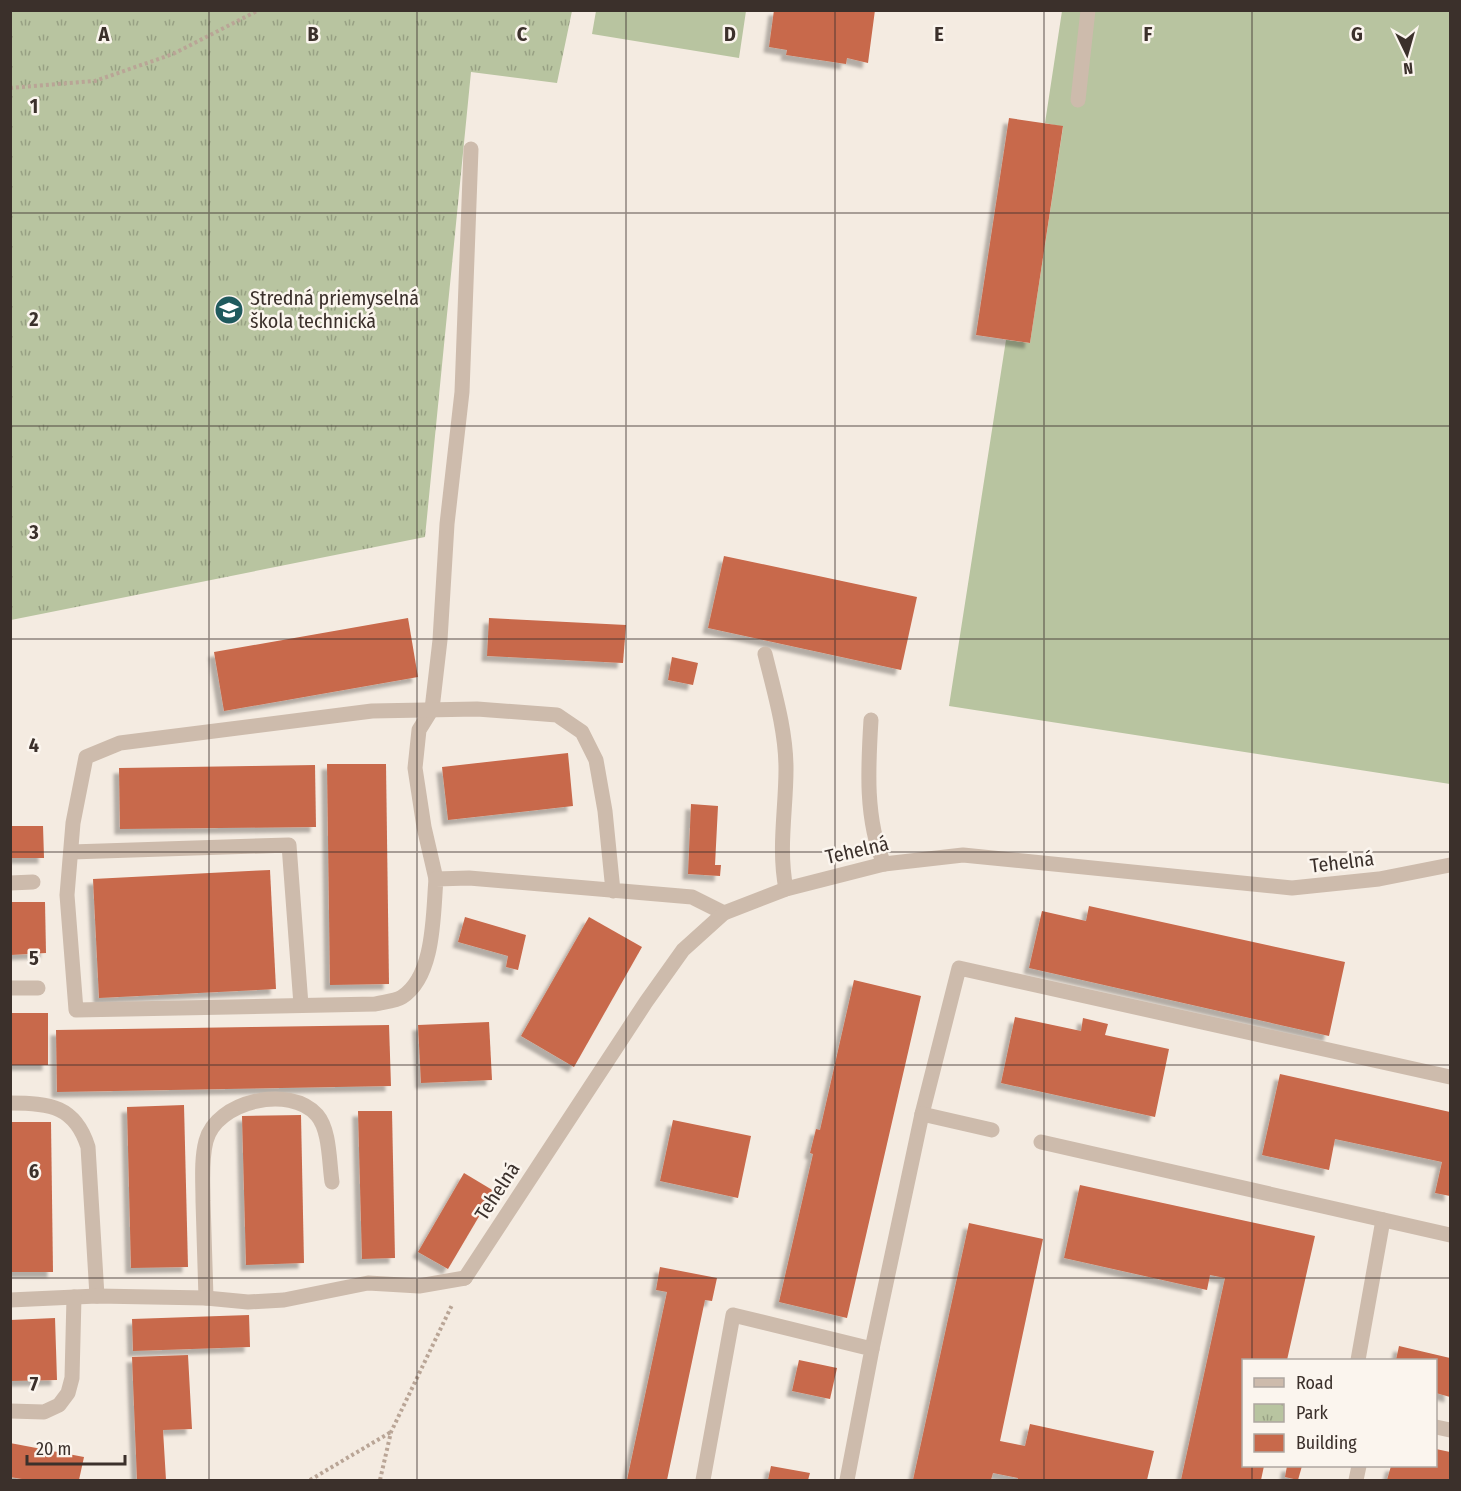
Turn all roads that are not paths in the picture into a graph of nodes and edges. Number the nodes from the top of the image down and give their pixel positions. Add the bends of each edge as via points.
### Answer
1 (1088, 10) edge
2 (1078, 100) dead end
3 (471, 148) dead end
4 (765, 654) dead end
5 (432, 710) junction
6 (871, 720) dead end
7 (71, 852) junction
8 (884, 864) junction
9 (1450, 865) edge
10 (436, 879) junction
11 (10, 882) edge
12 (33, 882) dead end
13 (786, 889) junction
14 (613, 891) junction
15 (724, 913) junction
16 (10, 988) edge
17 (38, 988) dead end
18 (301, 1005) junction
19 (1450, 1077) edge
20 (10, 1103) edge
21 (922, 1114) junction
22 (992, 1130) dead end
23 (1041, 1142) dead end
24 (332, 1182) dead end
25 (1383, 1220) junction
26 (1450, 1235) edge
27 (97, 1296) junction
28 (74, 1297) junction
29 (206, 1298) junction
30 (10, 1300) edge
31 (872, 1349) junction
32 (1358, 1359) edge
33 (10, 1411) edge
34 (703, 1480) edge
35 (847, 1480) edge

1 - 2 street
3 - 5 street via 462,392
4 - 13 street via 779,708 786,767 780,861
5 - 7 street via 372,711 120,743 86,757
5 - 10 street via 419,730 415,768
5 - 14 street via 556,715 582,732 598,770
6 - 8 street via 868,772 874,839
7 - 18 street via 289,845
7 - 18 street via 67,895 76,1010
8 - 9 street, Tehelná via 963,855 1292,888 1379,879
8 - 13 street, Tehelná
10 - 14 street via 469,878
10 - 18 street via 431,944 419,978 402,997 375,1004
11 - 12 street
13 - 15 street, Tehelná
14 - 15 street via 692,897
15 - 29 street, Tehelná via 683,950 646,1002 465,1278 419,1286 368,1283 284,1300
16 - 17 street
19 - 21 street via 959,968
20 - 27 street via 36,1103 66,1112 82,1128 88,1147
21 - 22 street
21 - 31 street
23 - 25 street
24 - 29 street via 325,1133 318,1116 304,1104 252,1101 233,1108 215,1123 206,1140 203,1172
25 - 26 street
25 - 32 street
27 - 28 street
27 - 29 street
28 - 30 street
28 - 33 street via 72,1378 68,1393 59,1405 44,1412
31 - 34 street via 733,1315
31 - 35 street

